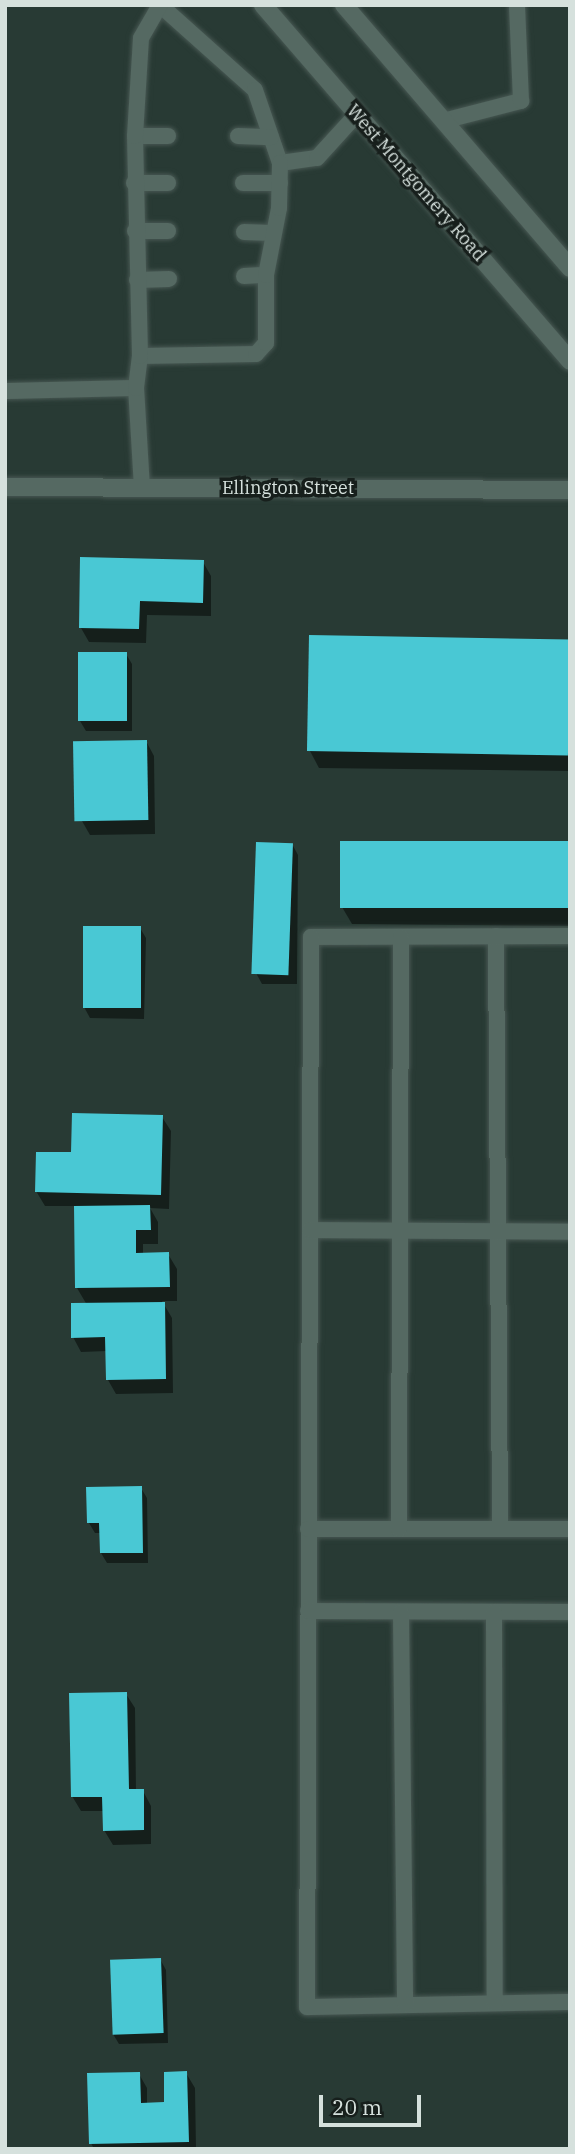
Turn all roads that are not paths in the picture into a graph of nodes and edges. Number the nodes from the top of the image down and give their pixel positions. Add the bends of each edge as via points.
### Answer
1 (160, 5) edge
2 (263, 5) edge
3 (344, 5) edge
4 (517, 5) edge
5 (357, 114) junction
6 (443, 121) junction
7 (135, 136) junction
8 (168, 136) dead end
9 (238, 136) dead end
10 (271, 137) junction
11 (280, 163) junction
12 (134, 183) junction
13 (168, 183) dead end
14 (243, 183) dead end
15 (280, 183) junction
16 (135, 231) junction
17 (168, 231) dead end
18 (244, 232) dead end
19 (272, 233) junction
20 (570, 268) edge
21 (266, 275) junction
22 (244, 276) dead end
23 (169, 279) dead end
24 (137, 280) junction
25 (140, 356) junction
26 (570, 361) edge
27 (136, 388) junction
28 (5, 391) edge
29 (5, 487) edge
30 (142, 488) junction
31 (570, 490) edge
32 (496, 936) junction
33 (570, 936) edge
34 (401, 937) junction
35 (310, 1230) junction
36 (401, 1230) junction
37 (495, 1231) junction
38 (570, 1232) edge
39 (308, 1529) junction
40 (399, 1529) junction
41 (500, 1529) junction
42 (570, 1529) edge
43 (308, 1611) junction
44 (401, 1612) junction
45 (494, 1612) junction
46 (570, 1612) edge
47 (570, 2002) edge
48 (495, 2003) junction
49 (405, 2005) junction

1 - 7 lane via 141,38
1 - 10 lane via 254,90
2 - 5 main road, West Montgomery Road
3 - 6 main road
4 - 6 lane via 521,101
5 - 11 lane via 317,158
5 - 26 main road, West Montgomery Road
6 - 20 main road
7 - 8 lane
7 - 12 lane
9 - 10 lane
10 - 11 lane
11 - 15 lane
12 - 13 lane
12 - 16 lane
14 - 15 lane
15 - 19 lane
16 - 17 lane
16 - 24 lane
18 - 19 lane
19 - 21 lane
21 - 22 lane
21 - 25 lane via 266,343 257,354
23 - 24 lane
24 - 25 lane
25 - 27 lane
27 - 28 lane
27 - 30 lane
29 - 30 main road, Ellington Street
30 - 31 main road, Ellington Street
32 - 33 lane
32 - 34 lane
32 - 37 lane
34 - 35 lane via 311,937
34 - 36 lane
35 - 36 lane
35 - 39 lane
36 - 37 lane
36 - 40 lane
37 - 38 lane
37 - 41 lane
39 - 40 lane
39 - 43 lane
40 - 41 lane
41 - 42 lane
43 - 44 lane
43 - 49 lane via 307,2007
44 - 45 lane
44 - 49 lane
45 - 46 lane
45 - 48 lane
47 - 48 lane
48 - 49 lane

